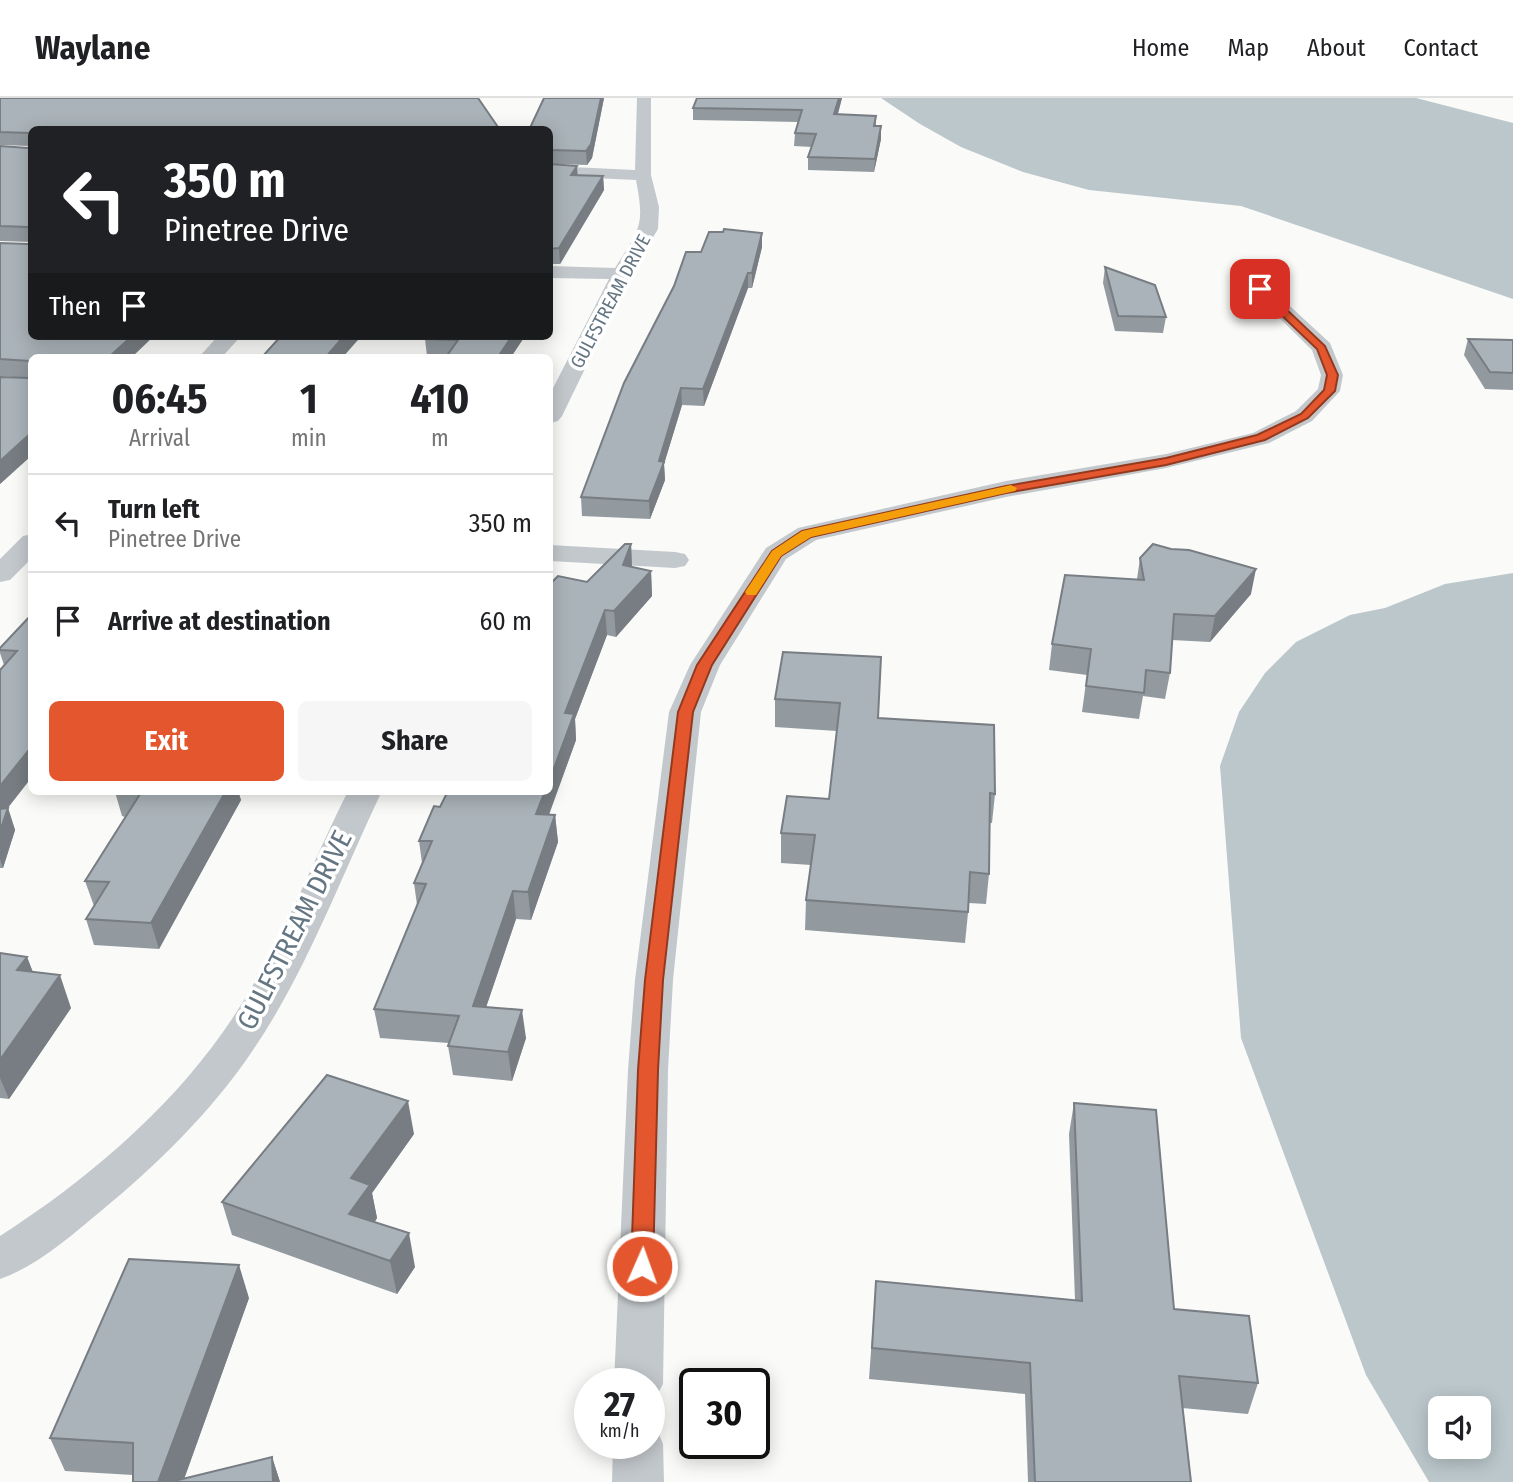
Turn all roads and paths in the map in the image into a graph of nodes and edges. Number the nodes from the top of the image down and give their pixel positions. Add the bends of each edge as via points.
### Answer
1 (643, 98) edge
2 (553, 172) edge
3 (643, 174) junction
4 (553, 272) edge
5 (621, 274) junction
6 (1260, 289) dead end
7 (226, 340) edge
8 (213, 354) edge
9 (553, 410) edge
10 (28, 546) edge
11 (553, 553) edge
12 (675, 560) dead end
13 (0, 574) edge
14 (363, 795) edge
15 (0, 1260) edge
16 (639, 1368) edge
17 (638, 1459) edge
18 (638, 1482) edge

1 - 3 street, GULFSTREAM DRIVE
2 - 3 street
3 - 5 street, GULFSTREAM DRIVE via 649,229
4 - 5 street
5 - 9 street, GULFSTREAM DRIVE
6 - 16 street via 1322,348 1332,375 1329,391 1304,416 1261,438 1166,461 1006,489 807,534 776,554 705,665 685,712 654,980
7 - 8 street
10 - 13 street
11 - 12 street
14 - 15 street, GULFSTREAM DRIVE via 260,1007 219,1066 166,1127 98,1188
17 - 18 street

